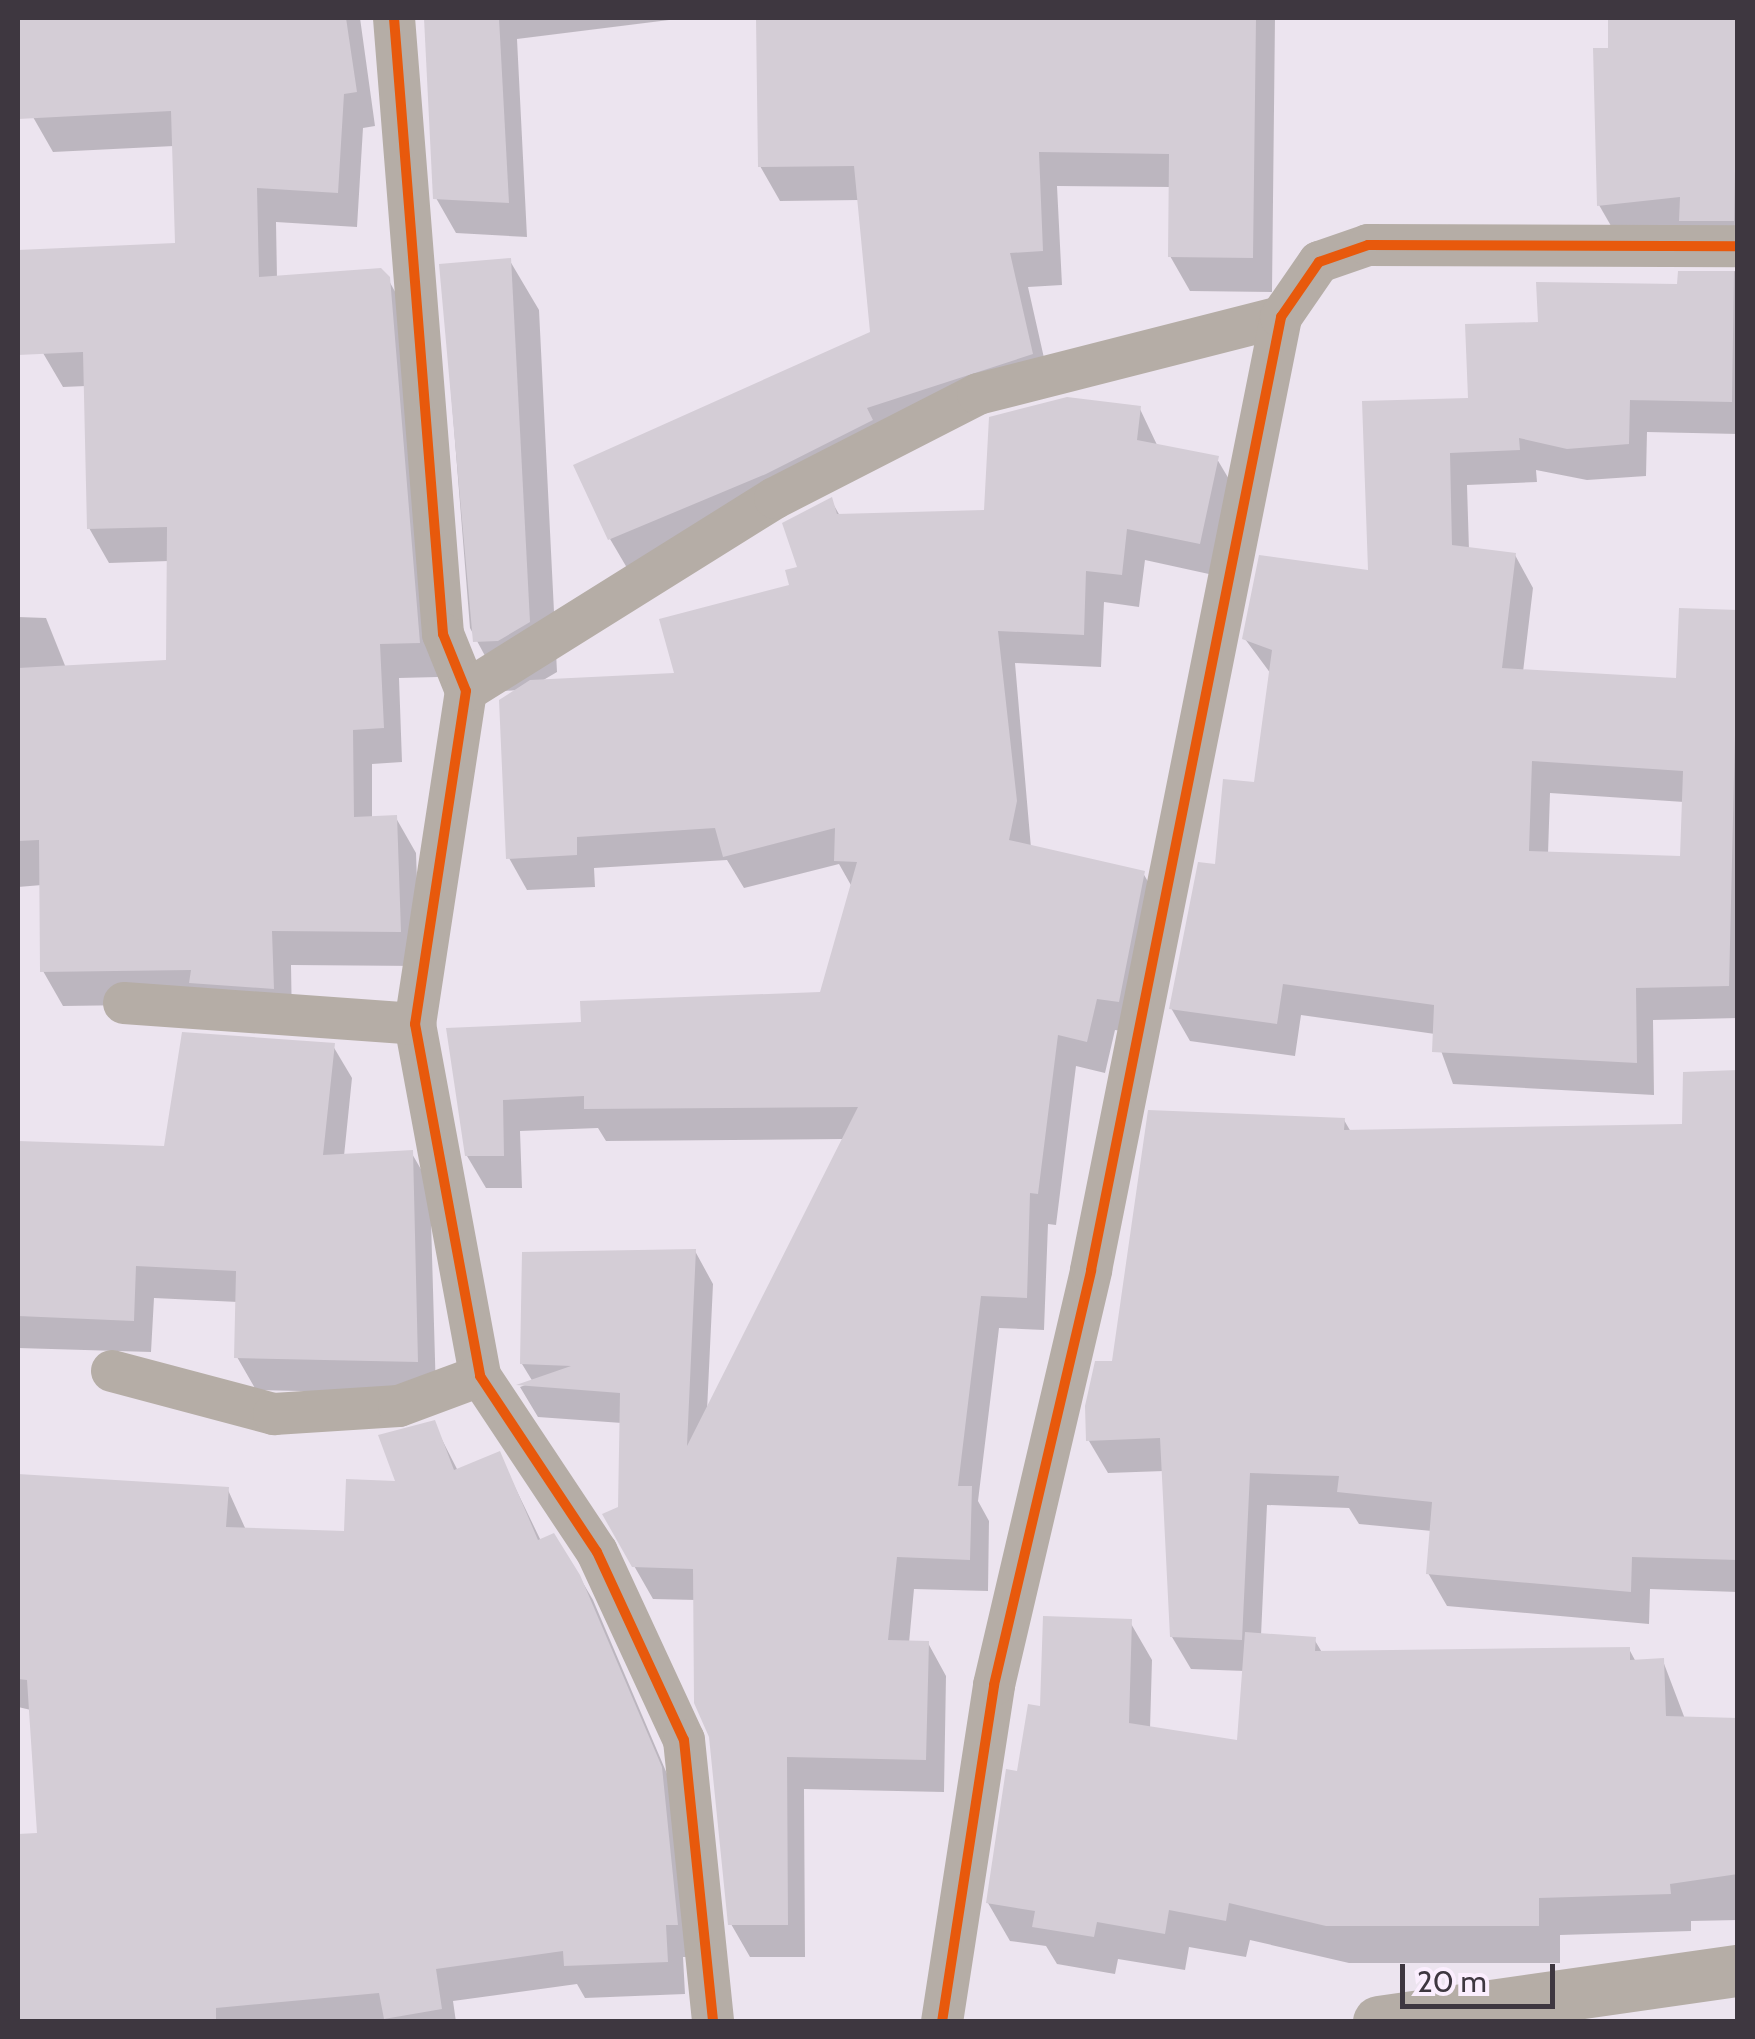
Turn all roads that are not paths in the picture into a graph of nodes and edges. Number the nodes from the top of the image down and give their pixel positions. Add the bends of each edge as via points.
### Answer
1 (394, 18) edge
2 (1738, 246) edge
3 (1282, 317) junction
4 (466, 691) junction
5 (124, 1003) dead end
6 (415, 1024) junction
7 (112, 1370) dead end
8 (480, 1376) junction
9 (1738, 1972) edge
10 (713, 2022) edge
11 (942, 2022) edge
12 (1379, 2022) edge

1 - 4 street via 442,634
2 - 3 street via 1368,245 1319,262
3 - 4 street via 978,394 775,498
3 - 11 street via 1090,1270 994,1685
4 - 6 street
5 - 6 street
6 - 8 street
7 - 8 street via 274,1414 399,1406
8 - 10 street via 597,1552 684,1740
9 - 12 street

